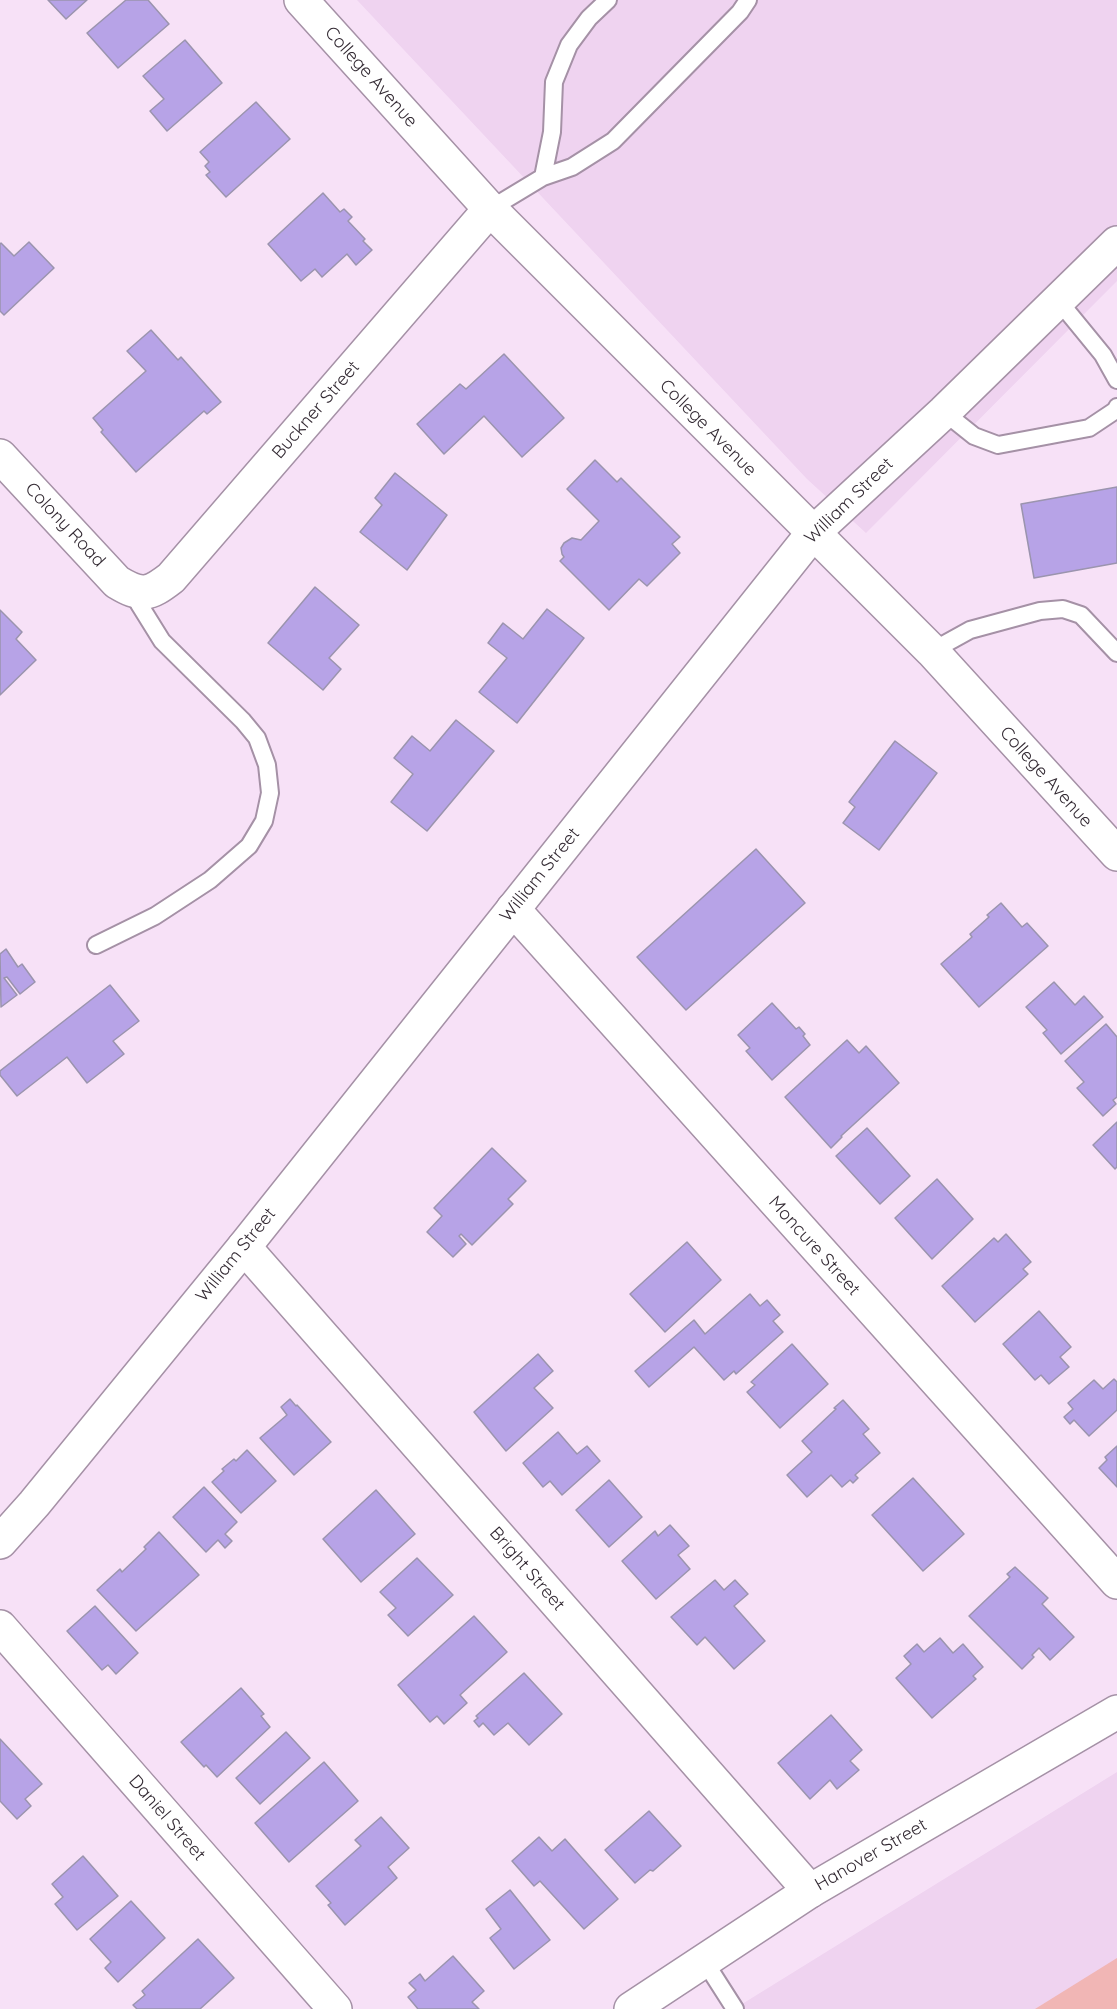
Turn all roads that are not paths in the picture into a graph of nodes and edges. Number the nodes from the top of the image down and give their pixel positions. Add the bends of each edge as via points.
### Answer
1 (301, 0) edge
2 (608, 0) edge
3 (748, 0) edge
4 (543, 177) junction
5 (490, 209) junction
6 (1115, 250) edge
7 (1058, 300) junction
8 (1117, 380) edge
9 (1117, 407) edge
10 (944, 412) junction
11 (0, 456) edge
12 (813, 534) junction
13 (133, 591) junction
14 (932, 651) junction
15 (1117, 653) edge
16 (1117, 854) edge
17 (513, 909) junction
18 (96, 945) dead end
19 (243, 1247) junction
20 (0, 1542) edge
21 (1117, 1582) edge
22 (0, 1627) edge
23 (1117, 1712) edge
24 (810, 1891) junction
25 (705, 1962) junction
26 (335, 2009) edge
27 (631, 2009) edge
28 (735, 2009) edge

1 - 5 street, College Avenue
2 - 4 lane via 569,45 554,82 552,132
3 - 4 lane via 613,141 572,167
4 - 5 lane
5 - 12 street, College Avenue
5 - 13 street, Buckner Street via 171,578 144,594
6 - 7 street, William Street
7 - 8 lane via 1103,355
7 - 10 street, William Street
9 - 10 lane via 1089,428 998,446 974,436
10 - 12 street, William Street
11 - 13 street, Colony Road via 117,582
12 - 14 street, College Avenue
12 - 17 street, William Street
13 - 18 lane via 162,641 257,738 267,765 270,793 264,821 249,846 210,880 155,916
14 - 15 lane via 970,630 1040,611 1063,609 1081,615
14 - 16 street, College Avenue
17 - 19 street, William Street
17 - 21 street, Moncure Street
19 - 20 street, William Street
19 - 24 street, Bright Street
22 - 26 street, Daniel Street
23 - 24 street, Hanover Street
24 - 25 street, Hanover Street
25 - 27 street, Hanover Street
25 - 28 lane

